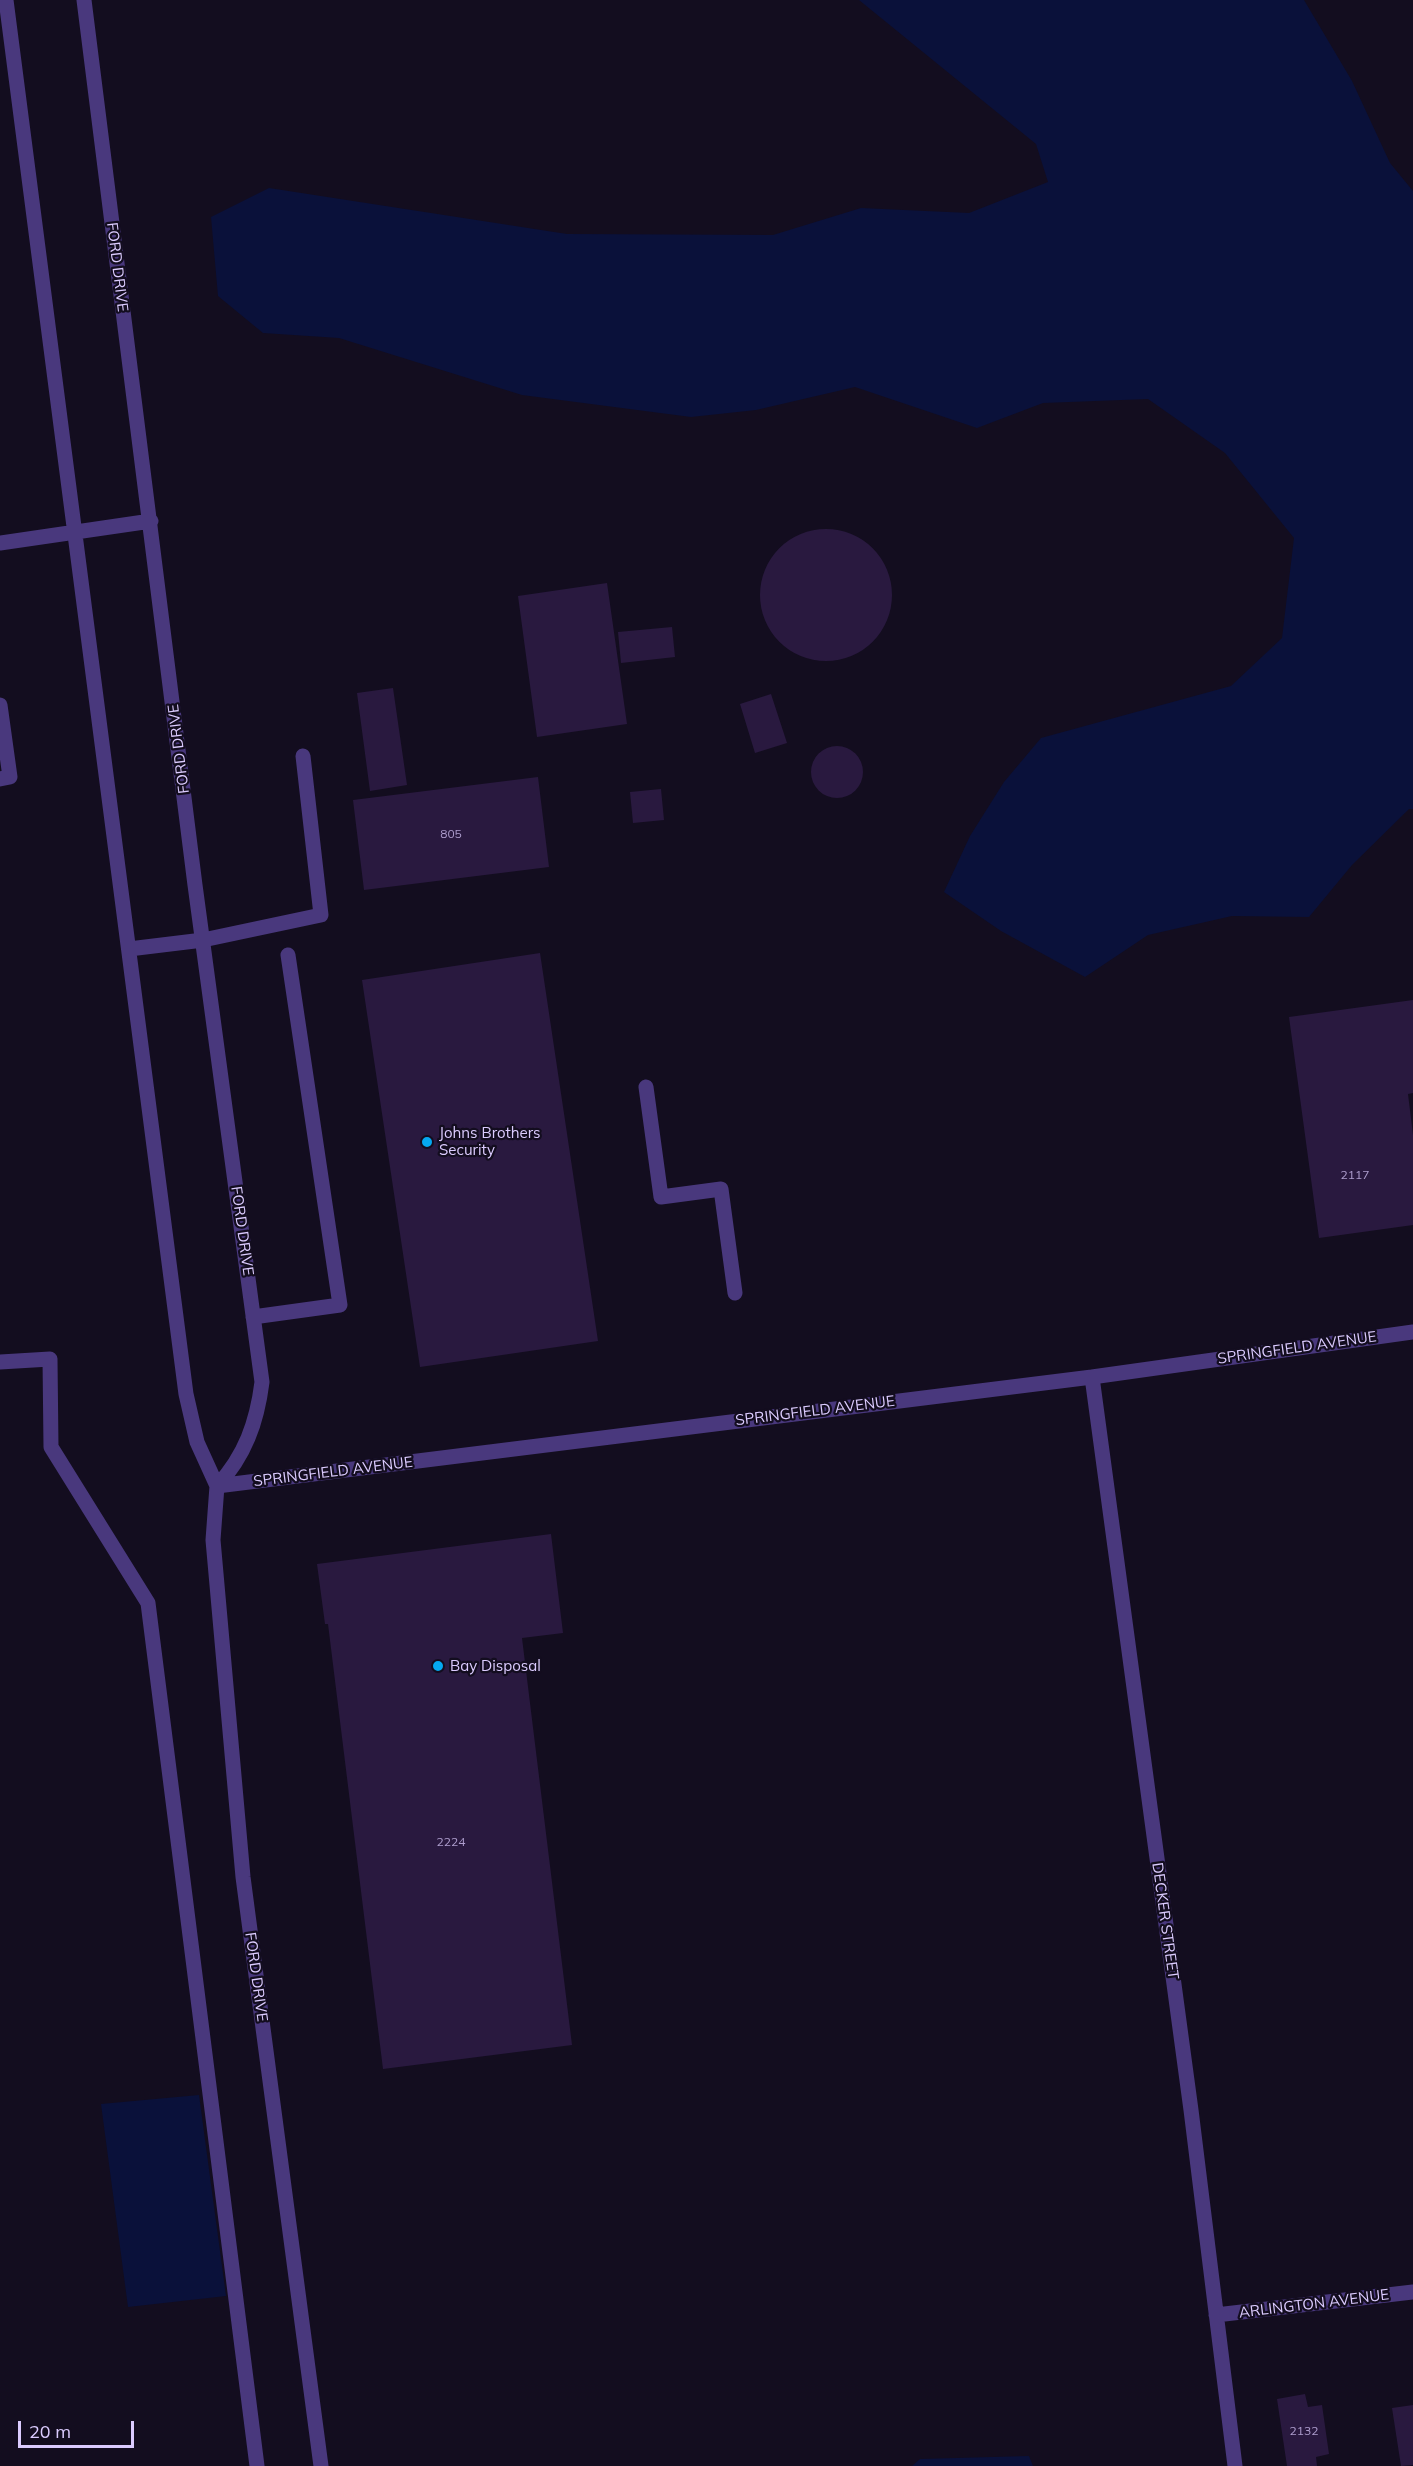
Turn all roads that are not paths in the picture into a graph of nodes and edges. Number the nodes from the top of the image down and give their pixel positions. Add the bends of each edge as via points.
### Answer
1 (6, 0) edge
2 (84, 0) edge
3 (7, 69) edge
4 (151, 521) junction
5 (74, 532) junction
6 (0, 543) edge
7 (0, 705) edge
8 (303, 756) dead end
9 (0, 778) edge
10 (203, 940) junction
11 (129, 948) junction
12 (288, 955) dead end
13 (646, 1087) dead end
14 (735, 1293) dead end
15 (253, 1317) junction
16 (1413, 1332) edge
17 (0, 1362) edge
18 (1092, 1377) junction
19 (217, 1486) junction
20 (1413, 2292) edge
21 (1216, 2315) junction
22 (257, 2466) edge
23 (321, 2466) edge
24 (1235, 2466) edge

1 - 3 street, FORD DRIVE
2 - 4 street, FORD DRIVE
3 - 5 street, FORD DRIVE
4 - 5 street
4 - 10 street, FORD DRIVE
5 - 6 street
5 - 11 street, FORD DRIVE
7 - 9 street via 10,777
8 - 10 street via 321,915
10 - 11 street
10 - 15 street, FORD DRIVE
11 - 19 street, FORD DRIVE via 186,1394 197,1442
12 - 15 street via 340,1305
13 - 14 street via 661,1197 721,1189
15 - 19 street, FORD DRIVE via 262,1382 259,1411 247,1445
16 - 18 street, SPRINGFIELD AVENUE
17 - 22 street via 50,1359 51,1448 148,1603
18 - 19 street, SPRINGFIELD AVENUE
18 - 21 street, DECKER STREET
19 - 23 street, FORD DRIVE via 213,1540 243,1877
20 - 21 street, ARLINGTON AVENUE
21 - 24 street, DECKER STREET

